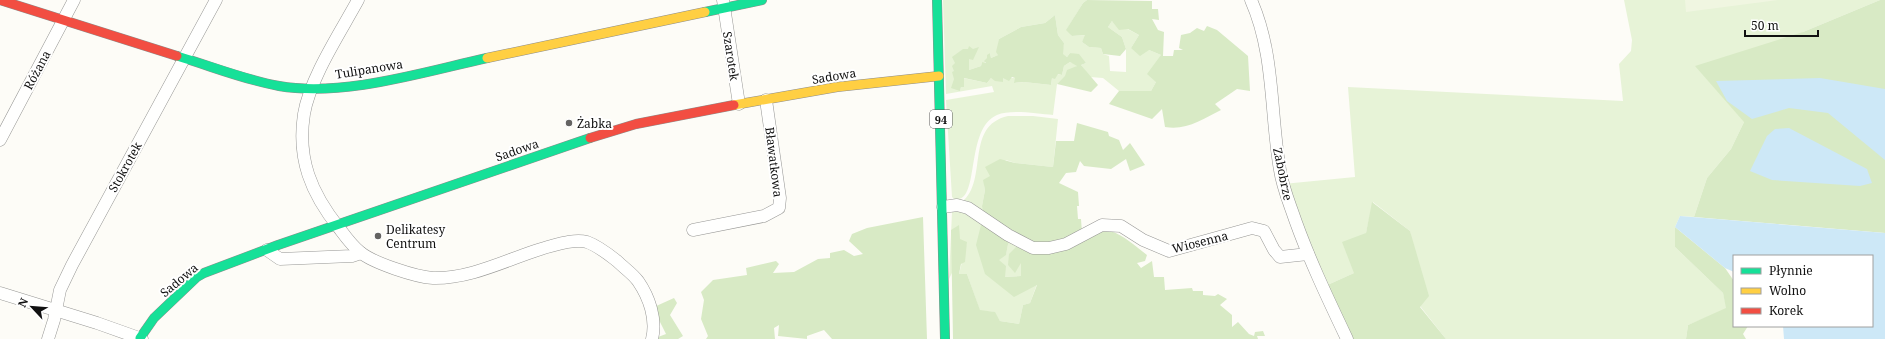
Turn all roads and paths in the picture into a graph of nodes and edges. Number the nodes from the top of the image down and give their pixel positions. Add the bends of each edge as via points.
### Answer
1 (0, 0) edge
2 (74, 0) edge
3 (216, 0) edge
4 (358, 0) edge
5 (762, 0) edge
6 (937, 0) edge
7 (1251, 0) edge
8 (724, 4) edge
9 (63, 21) junction
10 (184, 58) junction
11 (939, 76) junction
12 (311, 88) junction
13 (766, 100) junction
14 (739, 104) junction
15 (0, 140) edge
16 (943, 207) junction
17 (337, 226) junction
18 (693, 230) dead end
19 (267, 250) junction
20 (361, 253) junction
21 (1308, 254) junction
22 (0, 293) edge
23 (56, 310) junction
24 (48, 339) edge
25 (141, 339) edge
26 (652, 339) edge
27 (945, 339) edge
28 (1347, 339) edge

1 - 9 street, Tulipanowa
2 - 9 street, Różana
3 - 10 street, Stokrotek
4 - 12 street
5 - 8 street
6 - 11 street, 94
7 - 21 street, Zabobrze via 1264,36 1267,53 1282,180
8 - 12 street, Tulipanowa via 574,40 361,85
8 - 14 street, Szarotek
9 - 10 street, Tulipanowa
9 - 15 street, Różana
10 - 12 street, Tulipanowa via 266,83
10 - 23 street, Stokrotek via 72,265 60,290
11 - 13 street, Sadowa via 845,86
11 - 16 street, 94
12 - 17 street via 302,139 308,177 322,207
13 - 14 street, Sadowa
13 - 18 street, Bławatkowa via 780,198 779,208 764,216
14 - 17 street, Sadowa via 636,124 556,149
16 - 21 street, Wiosenna via 958,205 968,208 1008,235 1033,248 1066,244 1102,225 1121,226 1143,240 1169,251 1252,228 1264,231 1280,257
16 - 27 street, 94
17 - 19 street, Sadowa
17 - 20 street
19 - 20 street via 280,259 352,256
19 - 25 street, Sadowa via 197,277 154,318
20 - 26 street via 407,272 430,278 446,278 567,242 585,242 599,247 633,275 641,286 653,315
21 - 28 street, Zabobrze
22 - 23 street
23 - 24 street, Stokrotek
23 - 25 street

